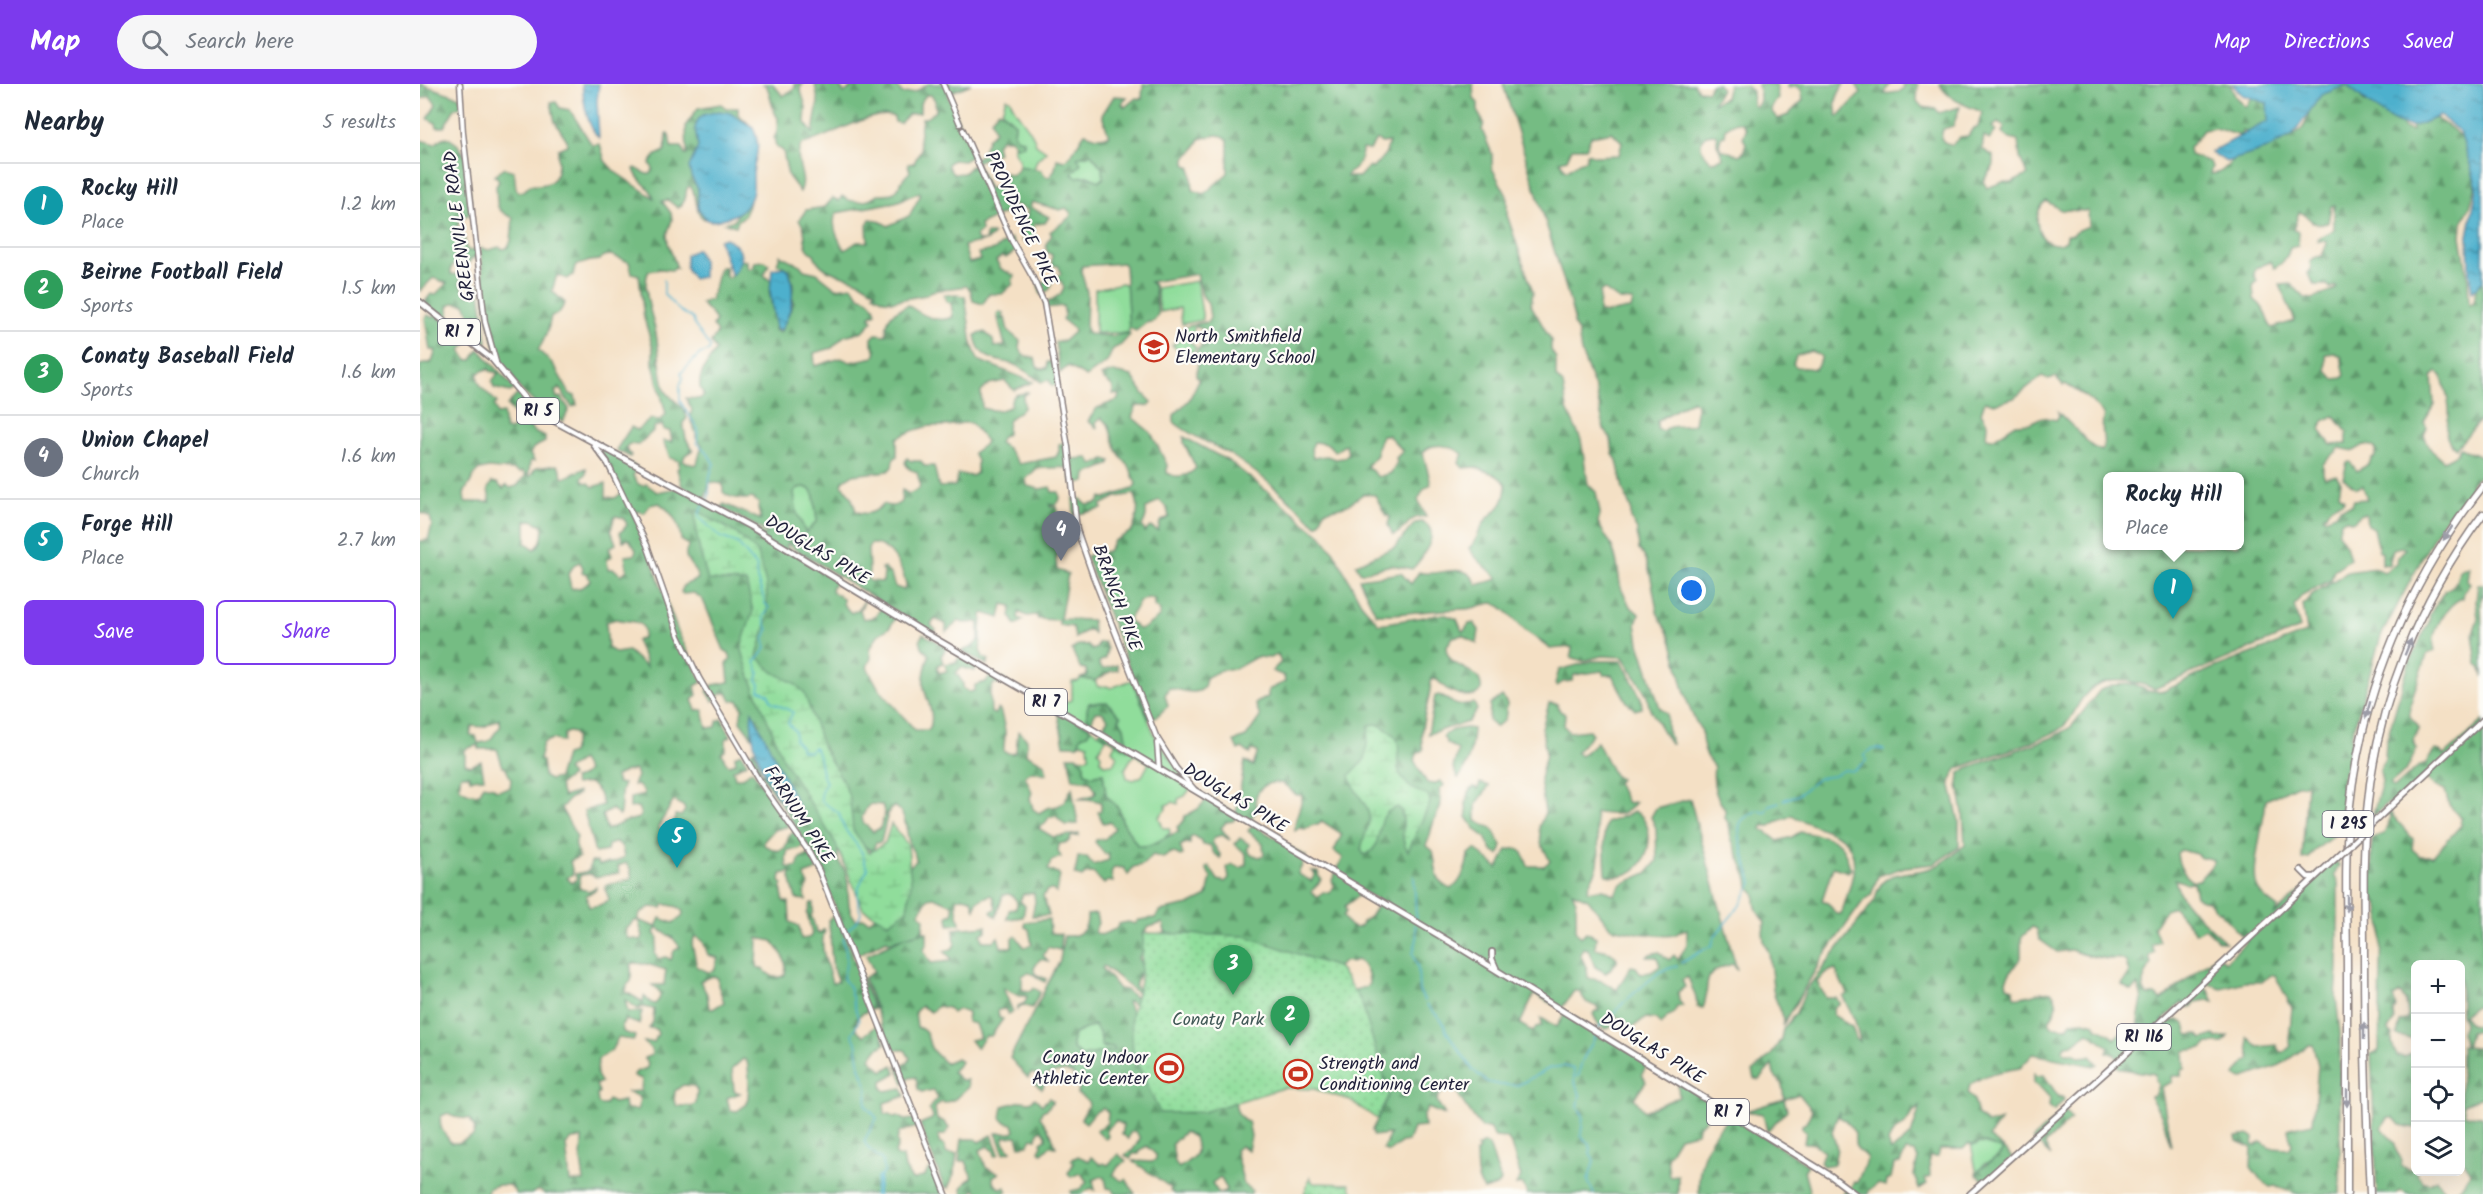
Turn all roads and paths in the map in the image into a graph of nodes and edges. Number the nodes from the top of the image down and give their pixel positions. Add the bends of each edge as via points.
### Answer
1 (460, 84) edge
2 (943, 84) edge
3 (960, 124) dead end
4 (963, 130) dead end
5 (420, 302) edge
6 (496, 364) junction
7 (1066, 428) joint
8 (604, 451) junction
9 (607, 462) joint
10 (2483, 486) edge
11 (2483, 514) edge
12 (2483, 720) edge
13 (1156, 736) junction
14 (1159, 769) junction
15 (1196, 791) junction
16 (2301, 870) dead end
17 (2317, 876) junction
18 (1492, 952) dead end
19 (1497, 970) junction
20 (946, 1194) edge
21 (1855, 1194) edge
22 (1970, 1194) edge
23 (2347, 1194) edge
24 (2370, 1194) edge

1 - 6 main road, GREENVILLE ROAD / RI 5 via 485,322
2 - 3 main road
4 - 7 main road, PROVIDENCE PIKE via 1012,241 1042,296
5 - 6 main road, RI 7
6 - 8 main road, RI 5 via 533,407
7 - 13 main road, BRANCH PIKE via 1077,530
8 - 9 main road, FARNUM PIKE
8 - 14 main road, DOUGLAS PIKE / RI 7 via 753,528
9 - 20 main road, FARNUM PIKE via 647,545 679,636 699,678 760,782 809,851 828,890
10 -> 23 highway, I 295 via 2434,557 2402,616 2374,689 2358,754 2349,811 2347,859
24 -> 11 highway, I 295 via 2364,1076 2364,898 2372,773 2389,697 2412,635 2443,574
12 - 17 main road, RI 116, bridge
13 - 14 main road, BRANCH PIKE
13 - 15 main road, BRANCH PIKE
14 - 15 main road, DOUGLAS PIKE / RI 7
15 - 19 main road, DOUGLAS PIKE / RI 7
16 - 17 main road via 2308,877
17 - 22 main road, RI 116
18 - 19 main road
19 - 21 main road, DOUGLAS PIKE / RI 7

